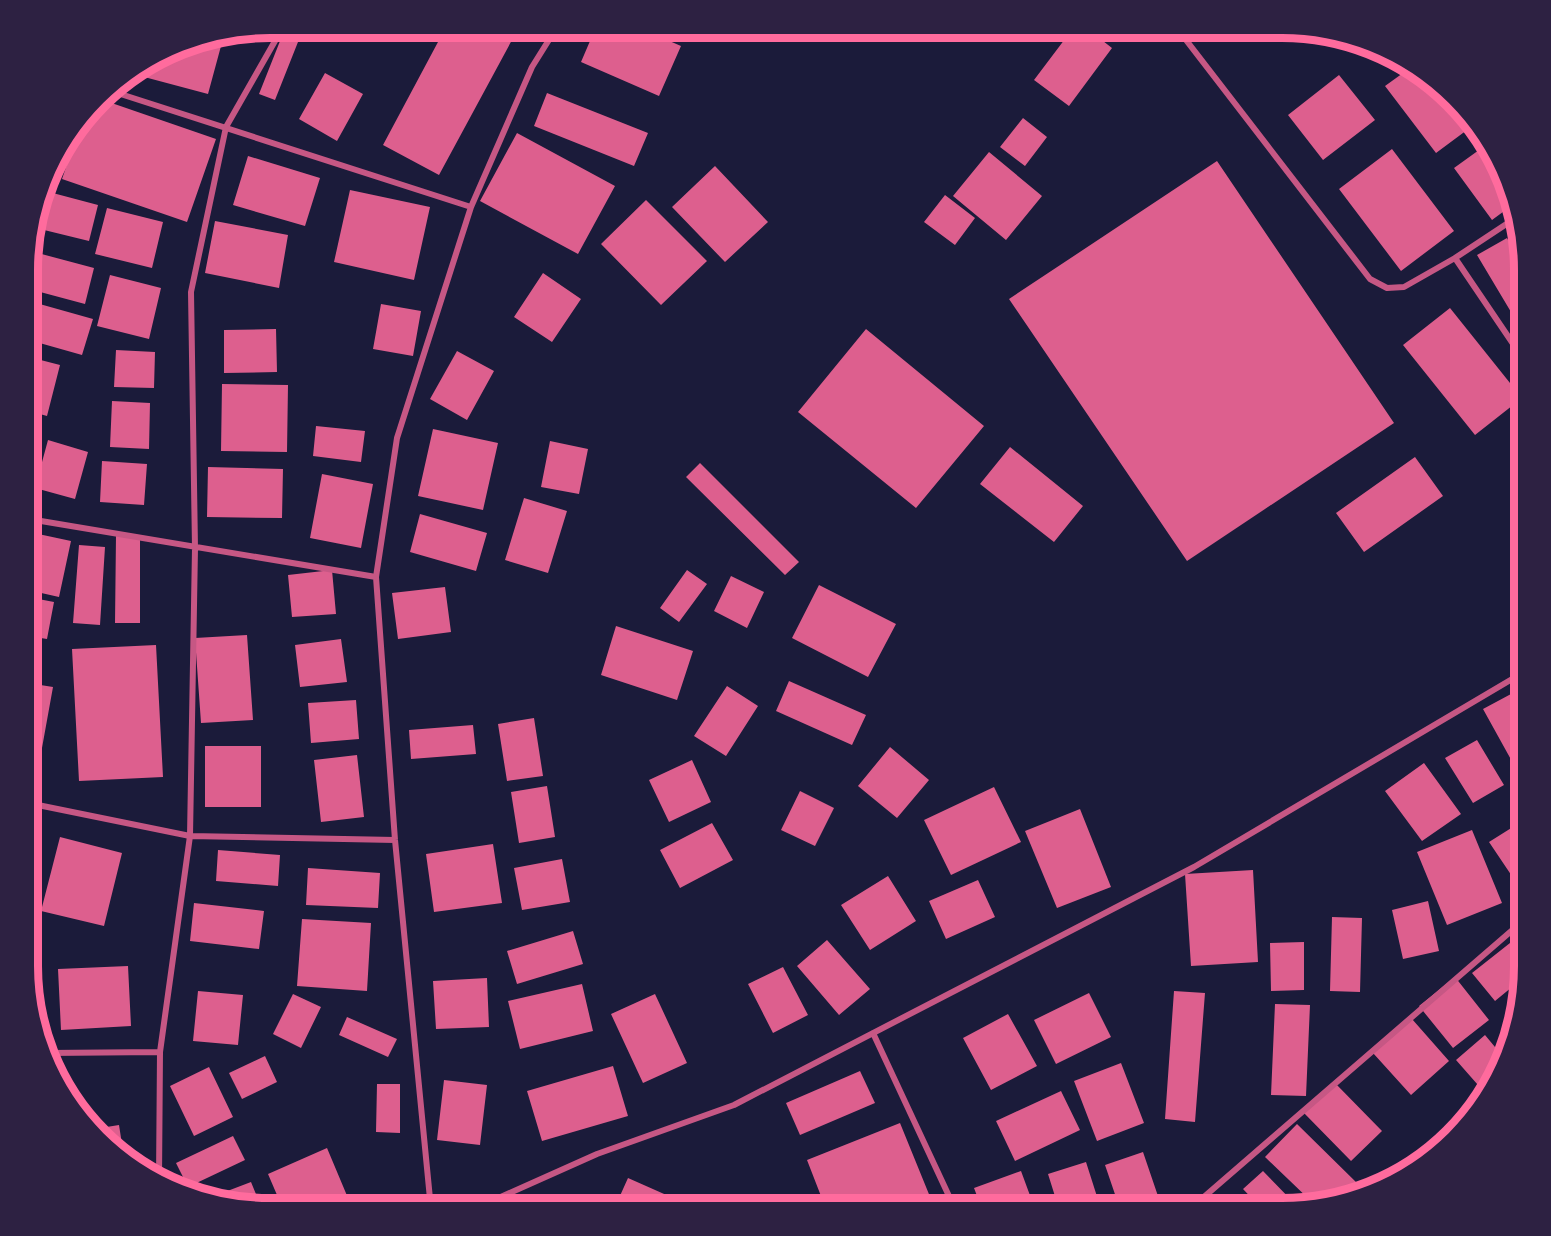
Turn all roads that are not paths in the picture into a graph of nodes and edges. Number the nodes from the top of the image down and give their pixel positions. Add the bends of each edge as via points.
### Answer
1 (277, 38) edge
2 (550, 38) edge
3 (1184, 38) edge
4 (119, 93) edge
5 (226, 127) junction
6 (471, 207) junction
7 (1509, 223) edge
8 (1455, 258) junction
9 (1514, 345) edge
10 (38, 521) edge
11 (195, 548) junction
12 (376, 577) junction
13 (1514, 678) edge
14 (38, 805) edge
15 (190, 836) junction
16 (395, 840) junction
17 (1514, 929) edge
18 (873, 1033) junction
19 (160, 1052) junction
20 (54, 1053) edge
21 (159, 1170) edge
22 (430, 1198) edge
23 (499, 1198) edge
24 (950, 1198) edge
25 (1202, 1198) edge

1 - 5 street
2 - 6 street via 532,67
3 - 8 street via 1370,279 1387,288 1404,287
4 - 5 street
5 - 6 street
5 - 11 street via 191,292
6 - 12 street via 397,438
7 - 8 street
8 - 9 street
10 - 11 street
11 - 12 street
11 - 15 street
12 - 16 street
13 - 18 street via 1194,867
14 - 15 street
15 - 16 street
15 - 19 street
16 - 22 street
17 - 25 street
18 - 23 street via 734,1105 597,1154
18 - 24 street
19 - 20 street
19 - 21 street

